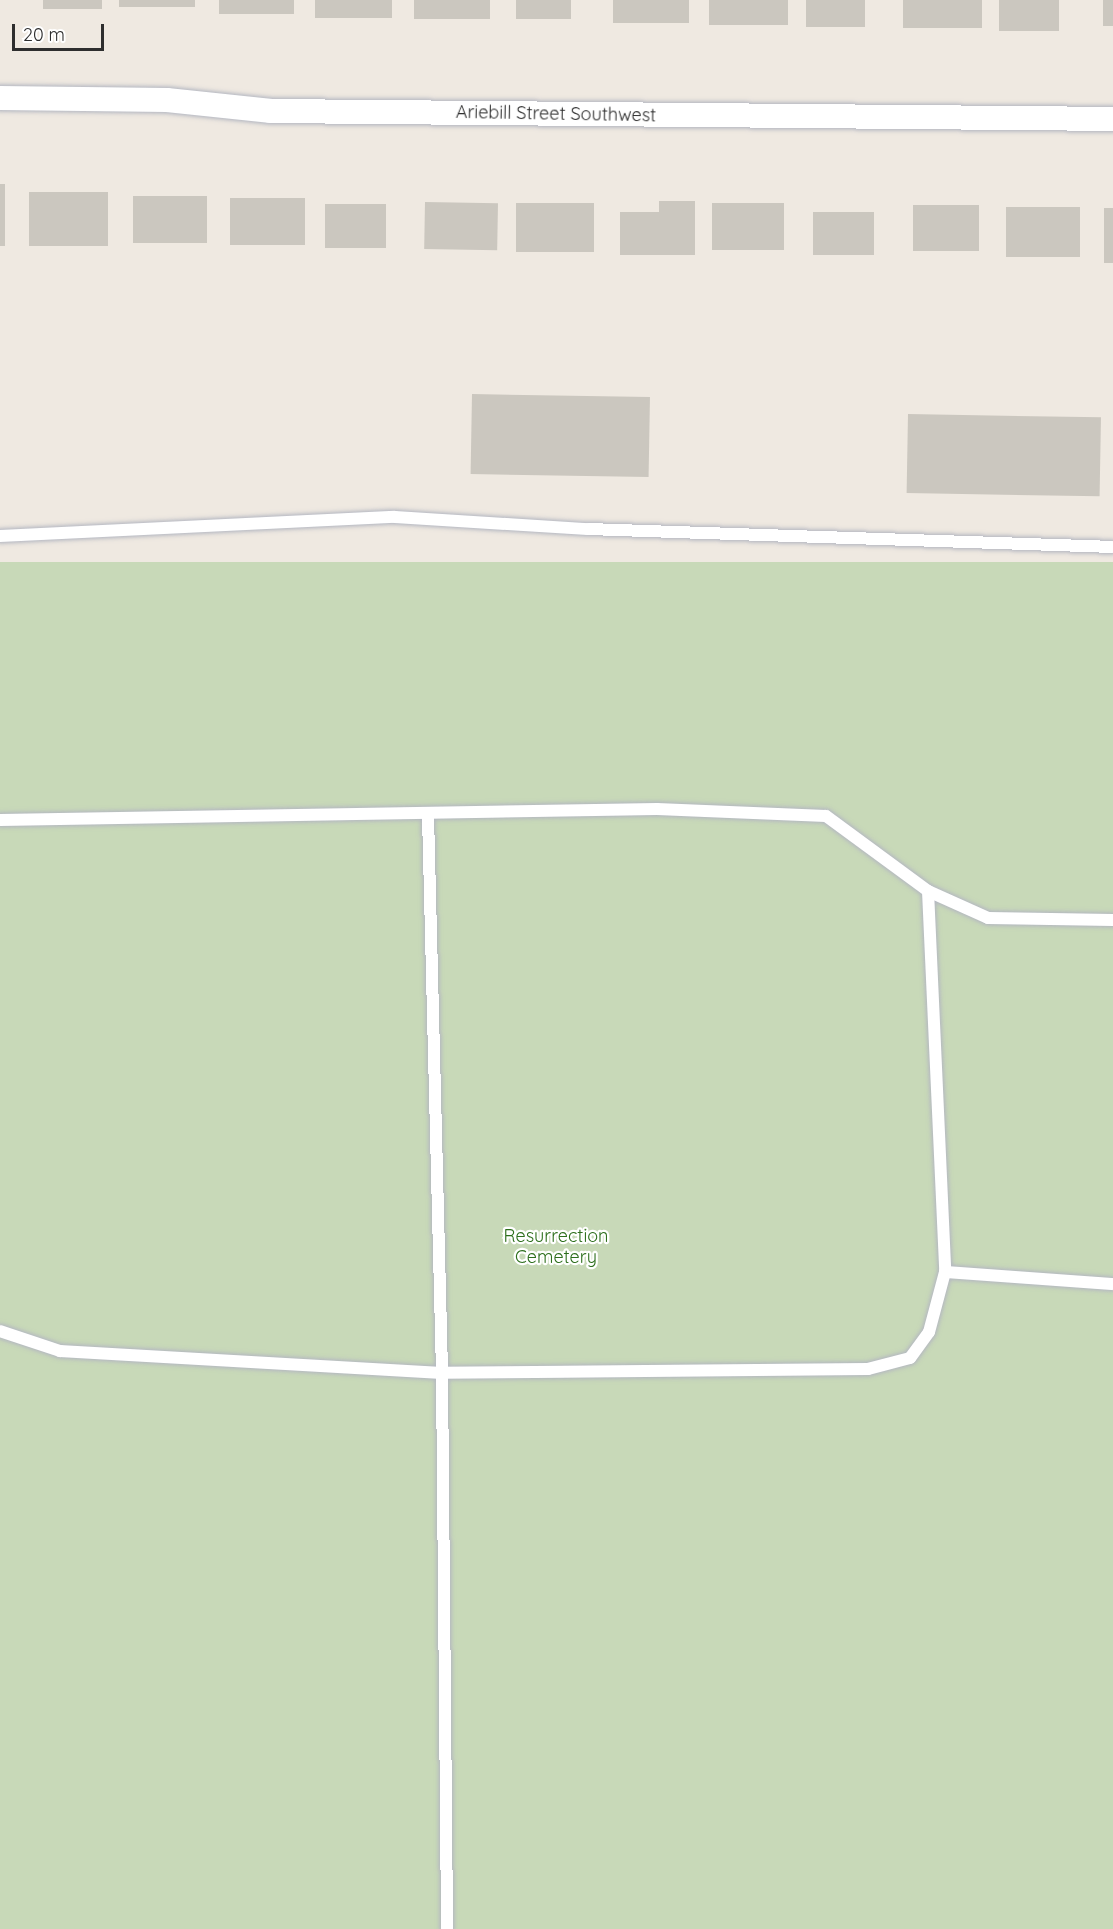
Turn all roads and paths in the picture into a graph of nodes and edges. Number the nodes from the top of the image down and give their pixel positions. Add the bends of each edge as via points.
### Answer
1 (0, 98) edge
2 (1113, 119) edge
3 (0, 536) edge
4 (1113, 547) edge
5 (428, 815) junction
6 (0, 820) edge
7 (928, 891) junction
8 (1113, 920) edge
9 (945, 1272) junction
10 (1113, 1284) edge
11 (0, 1331) edge
12 (442, 1373) junction
13 (447, 1929) edge

1 - 2 street, Ariebill Street Southwest via 167,100 271,111
3 - 4 lane via 395,517 588,529
5 - 6 lane
5 - 7 lane via 657,809 826,816
5 - 12 lane
7 - 8 lane via 988,918
7 - 9 lane
9 - 10 lane
9 - 12 lane via 929,1332 909,1358 868,1369
11 - 12 lane via 60,1351
12 - 13 lane

